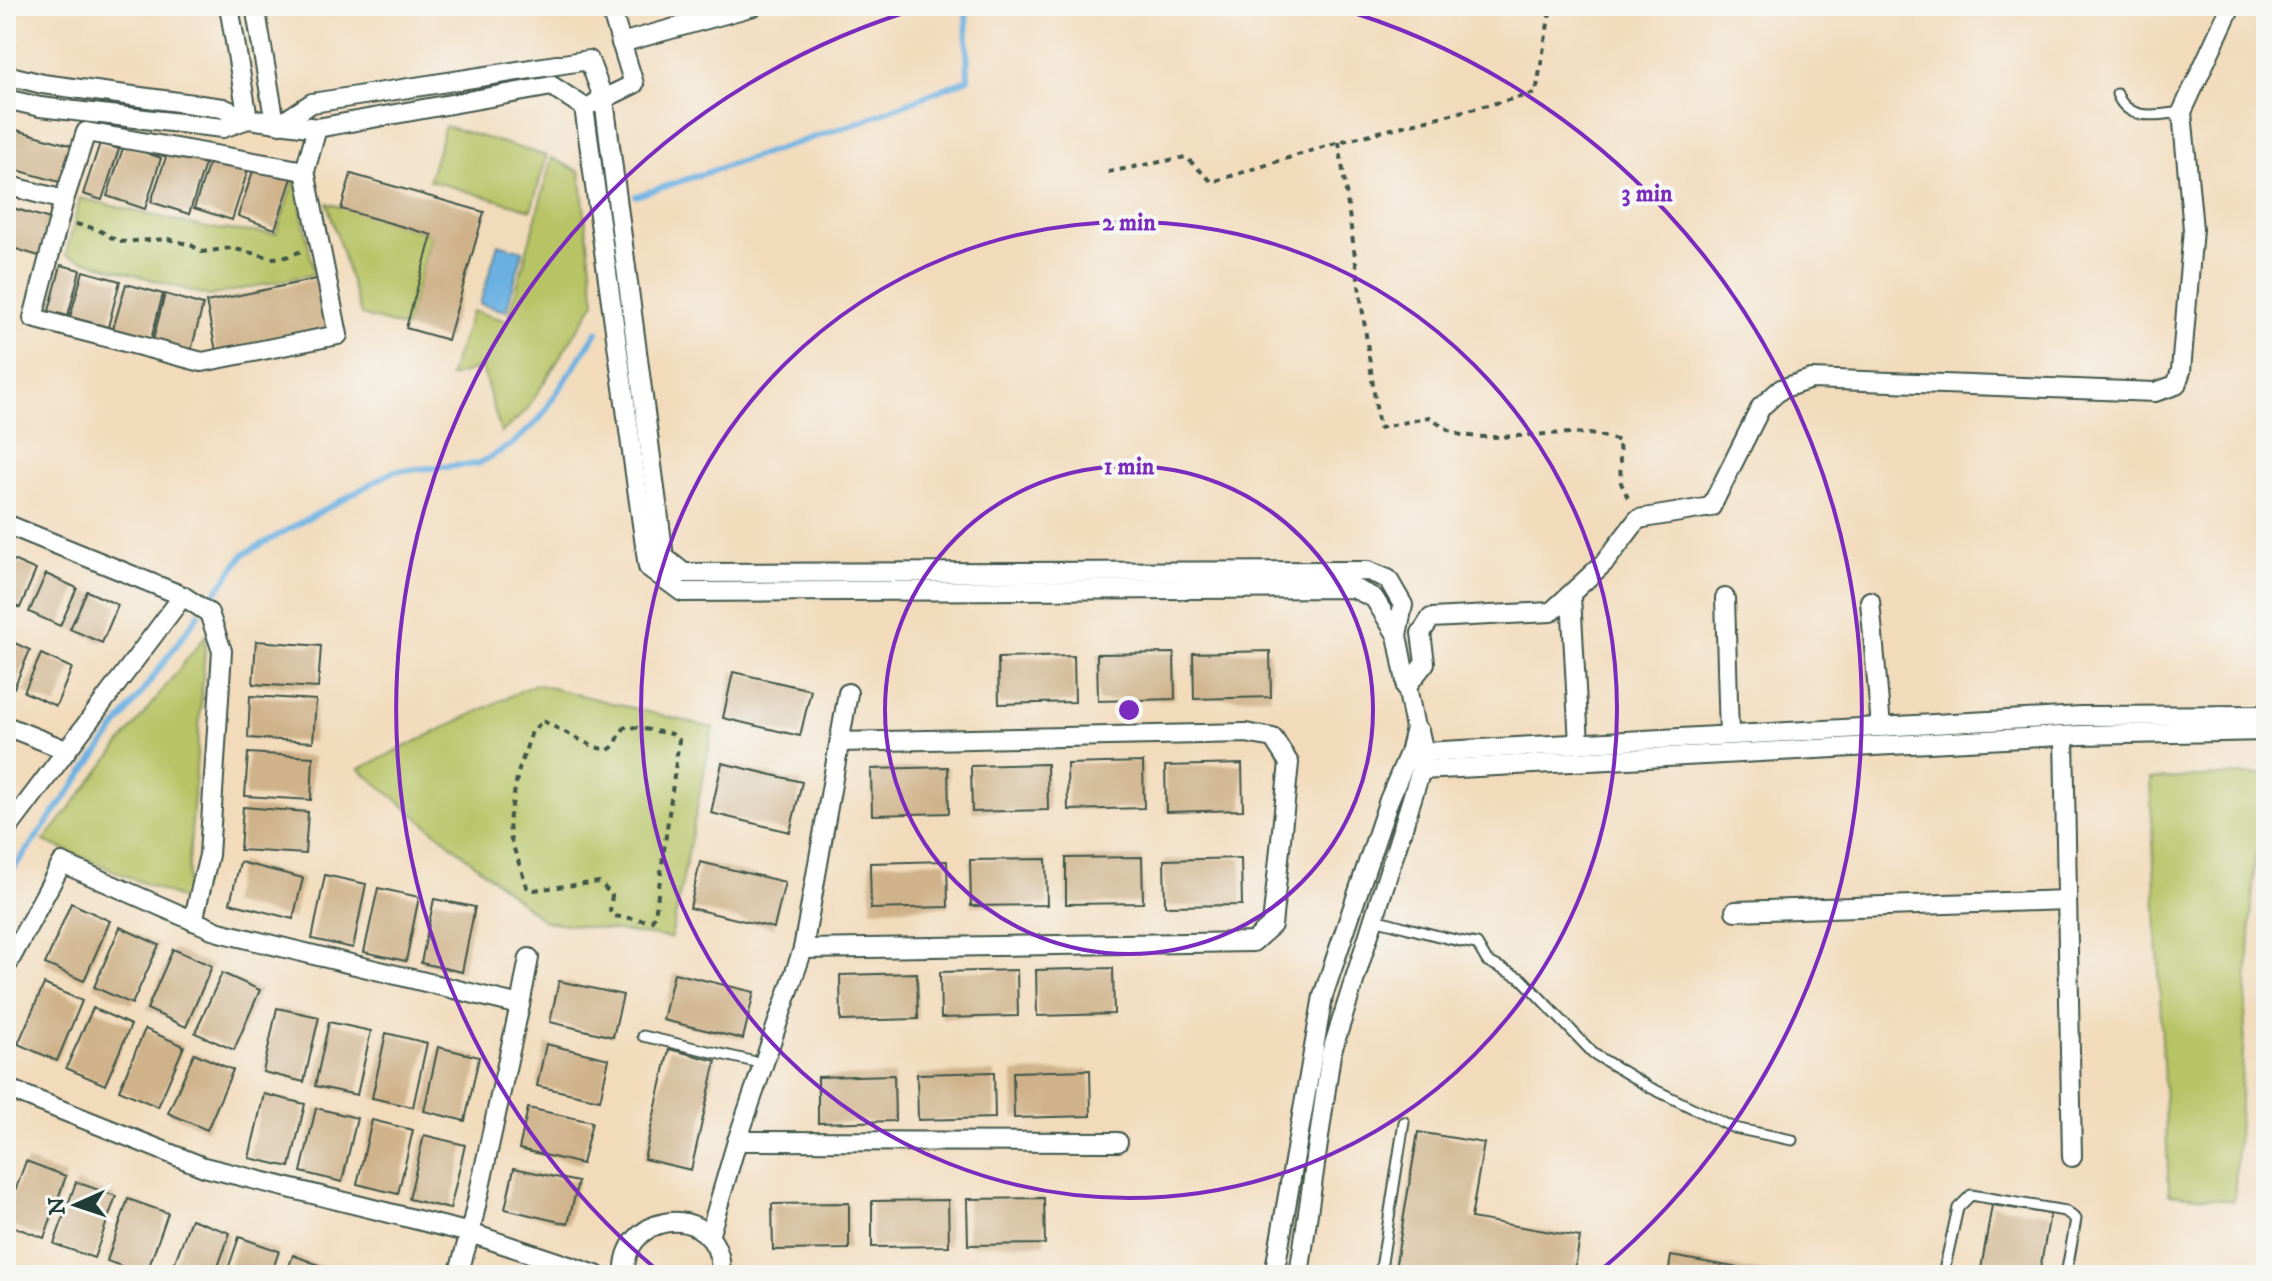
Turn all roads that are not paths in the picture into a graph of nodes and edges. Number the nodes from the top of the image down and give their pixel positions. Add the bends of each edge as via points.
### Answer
1 (229, 6) edge
2 (255, 6) edge
3 (610, 6) edge
4 (754, 6) edge
5 (2231, 6) edge
6 (621, 43) junction
7 (6, 75) edge
8 (2117, 94) dead end
9 (6, 99) edge
10 (604, 100) junction
11 (584, 107) junction
12 (2182, 112) junction
13 (248, 119) junction
14 (277, 124) junction
15 (317, 128) junction
16 (305, 171) junction
17 (6, 185) edge
18 (64, 200) junction
19 (6, 524) edge
20 (183, 596) junction
21 (1571, 596) junction
22 (1725, 598) dead end
23 (1870, 601) dead end
24 (1397, 635) junction
25 (1406, 687) junction
26 (848, 693) dead end
27 (2266, 715) edge
28 (6, 726) edge
29 (1881, 727) junction
30 (1415, 728) junction
31 (2266, 731) edge
32 (1729, 735) junction
33 (2064, 736) junction
34 (840, 742) junction
35 (1579, 744) junction
36 (66, 750) junction
37 (1423, 761) junction
38 (6, 831) edge
39 (2067, 900) junction
40 (1735, 911) dead end
41 (1374, 919) junction
42 (193, 921) junction
43 (803, 949) junction
44 (529, 958) dead end
45 (6, 967) edge
46 (520, 1005) junction
47 (643, 1036) dead end
48 (764, 1064) junction
49 (6, 1088) edge
50 (1404, 1122) dead end
51 (1792, 1140) dead end
52 (737, 1141) junction
53 (1118, 1142) dead end
54 (2072, 1157) dead end
55 (470, 1233) junction
56 (709, 1237) junction
57 (458, 1275) edge
58 (596, 1275) edge
59 (625, 1275) edge
60 (721, 1275) edge
61 (1274, 1275) edge
62 (1299, 1275) edge
63 (1380, 1275) edge
64 (1943, 1275) edge
65 (2066, 1275) edge

1 - 13 street
2 - 14 street
3 - 6 street
4 - 6 street
5 - 12 street
6 - 10 street via 634,84
7 - 13 street via 223,108
8 - 12 lane via 2131,113
9 - 13 street via 223,128
10 - 11 street
10 - 14 street via 589,60 312,103
10 - 24 street via 664,557 684,573 1368,571 1388,579 1403,605
11 - 15 street via 552,86
11 - 24 street via 648,567 682,592 1353,588 1374,598
12 - 21 street via 2193,229 2176,385 2155,392 1811,379 1781,389 1761,407 1711,507 1638,519
13 - 14 street
14 - 15 street
15 - 16 street
16 - 18 street via 86,132
16 - 18 street via 338,335 202,362 33,318
17 - 18 street
19 - 20 street
20 - 36 street
20 - 42 street via 209,613 222,651 209,855
21 - 25 street via 1551,612 1431,618 1421,633 1425,663
21 - 35 street
22 - 32 street
23 - 29 street
24 - 25 street
25 - 30 street
26 - 34 street
27 - 29 street via 2081,716
28 - 36 street
29 - 32 street
30 - 37 street
30 - 61 street via 1323,996
31 - 33 street
32 - 35 street
33 - 37 street
33 - 39 street
34 - 43 street
34 - 43 street via 1246,733 1273,738 1289,763 1272,925 1253,942
35 - 37 street
36 - 38 street
37 - 41 street
39 - 40 street
39 - 54 street
41 - 51 lane via 1477,944 1487,961 1522,979 1594,1054 1734,1128
41 - 62 street via 1331,1054
42 - 45 street via 62,863
42 - 46 street via 219,932
43 - 48 street
44 - 46 street
46 - 55 street
47 - 48 lane
48 - 52 street
49 - 55 street via 204,1167
50 - 63 lane
52 - 53 street
52 - 56 street
55 - 57 street
55 - 58 street
56 - 59 street via 690,1224 669,1221 648,1227 632,1242
56 - 60 street
64 - 65 lane via 1958,1208 1971,1195 2065,1211 2076,1219

